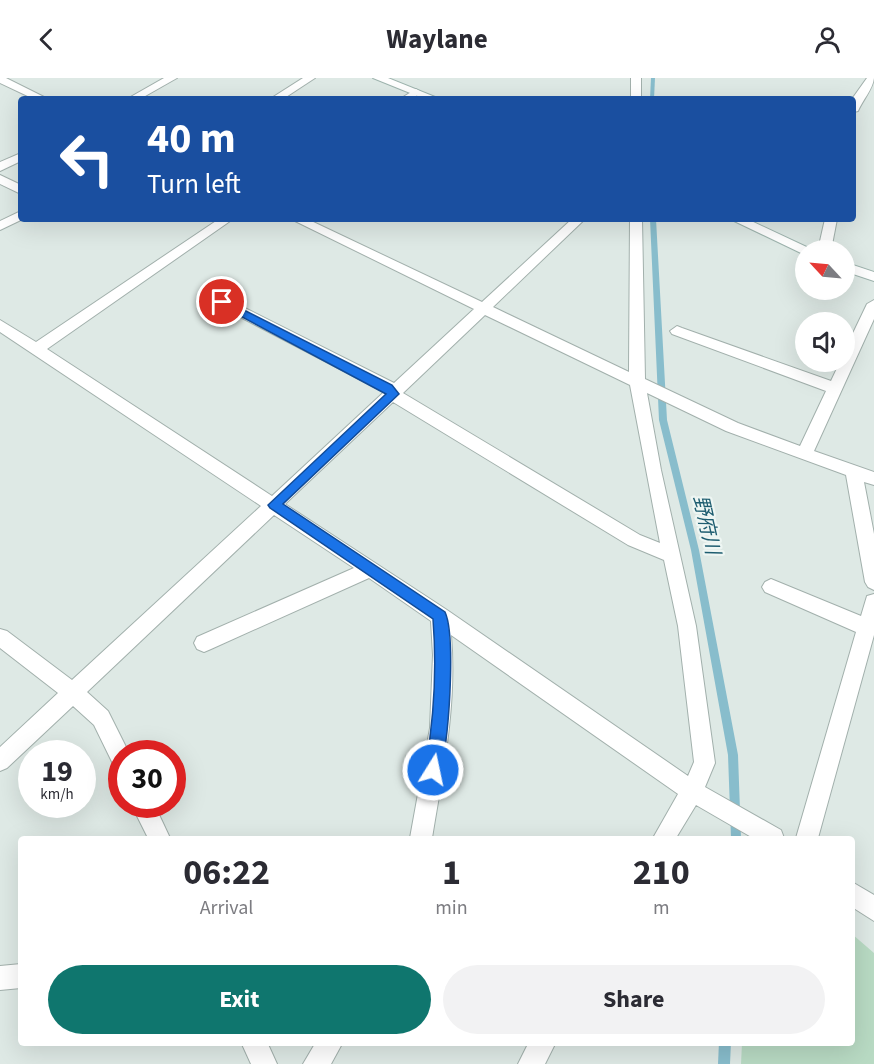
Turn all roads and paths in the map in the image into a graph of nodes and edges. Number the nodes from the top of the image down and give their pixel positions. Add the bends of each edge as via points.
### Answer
1 (310, 78) edge
2 (378, 78) edge
3 (636, 78) edge
4 (872, 78) edge
5 (0, 79) edge
6 (165, 79) edge
7 (416, 92) junction
8 (37, 96) edge
9 (137, 96) edge
10 (280, 96) edge
11 (410, 96) edge
12 (427, 96) edge
13 (636, 96) edge
14 (856, 102) edge
15 (18, 158) edge
16 (0, 167) edge
17 (0, 179) edge
18 (18, 188) edge
19 (18, 217) edge
20 (223, 222) edge
21 (303, 222) edge
22 (576, 222) edge
23 (636, 222) edge
24 (743, 222) edge
25 (830, 222) edge
26 (0, 226) edge
27 (827, 240) edge
28 (795, 245) edge
29 (855, 270) edge
30 (874, 277) edge
31 (222, 302) dead end
32 (874, 304) edge
33 (484, 309) junction
34 (0, 325) edge
35 (677, 332) dead end
36 (36, 349) junction
37 (642, 384) junction
38 (836, 389) junction
39 (393, 394) junction
40 (804, 455) junction
41 (854, 472) junction
42 (874, 479) edge
43 (274, 505) junction
44 (673, 556) junction
45 (370, 569) junction
46 (874, 582) edge
47 (771, 587) dead end
48 (874, 602) edge
49 (440, 616) junction
50 (865, 627) junction
51 (0, 636) edge
52 (204, 643) dead end
53 (74, 693) junction
54 (112, 740) edge
55 (0, 761) edge
56 (692, 791) junction
57 (149, 818) edge
58 (158, 836) edge
59 (421, 836) edge
60 (665, 836) edge
61 (770, 836) edge
62 (808, 836) edge
63 (855, 895) edge
64 (874, 909) edge
65 (18, 976) edge
66 (0, 978) edge
67 (255, 1046) edge
68 (328, 1046) edge
69 (542, 1046) edge
70 (264, 1064) edge
71 (316, 1064) edge
72 (531, 1064) edge

1 - 10 street
2 - 7 street
3 - 13 street
4 - 14 street
5 - 8 street
6 - 9 street
7 - 11 street
7 - 12 street
15 - 16 street
17 - 18 street
19 - 26 street
20 - 36 street
21 - 33 street
22 - 33 street
23 - 37 street
24 - 28 street
25 - 27 street
29 - 30 street
31 - 39 street via 388,387
32 - 38 street
33 - 37 street
33 - 39 street
34 - 36 street
35 - 38 street
36 - 43 street
37 - 40 street via 732,427
37 - 44 street via 653,470
38 - 40 street
39 - 43 street
39 - 44 street via 634,540
40 - 41 street
41 - 42 street
41 - 46 street
43 - 45 street
43 - 53 street
44 - 56 street via 687,626 705,762
45 - 49 street
45 - 52 street
47 - 50 street
48 - 50 street
49 - 56 street
49 - 59 street via 440,728
50 - 62 street
51 - 53 street
53 - 54 street via 101,718
53 - 55 street
56 - 60 street
56 - 61 street
57 - 58 street
63 - 64 street
65 - 66 street
67 - 70 street
68 - 71 street
69 - 72 street

